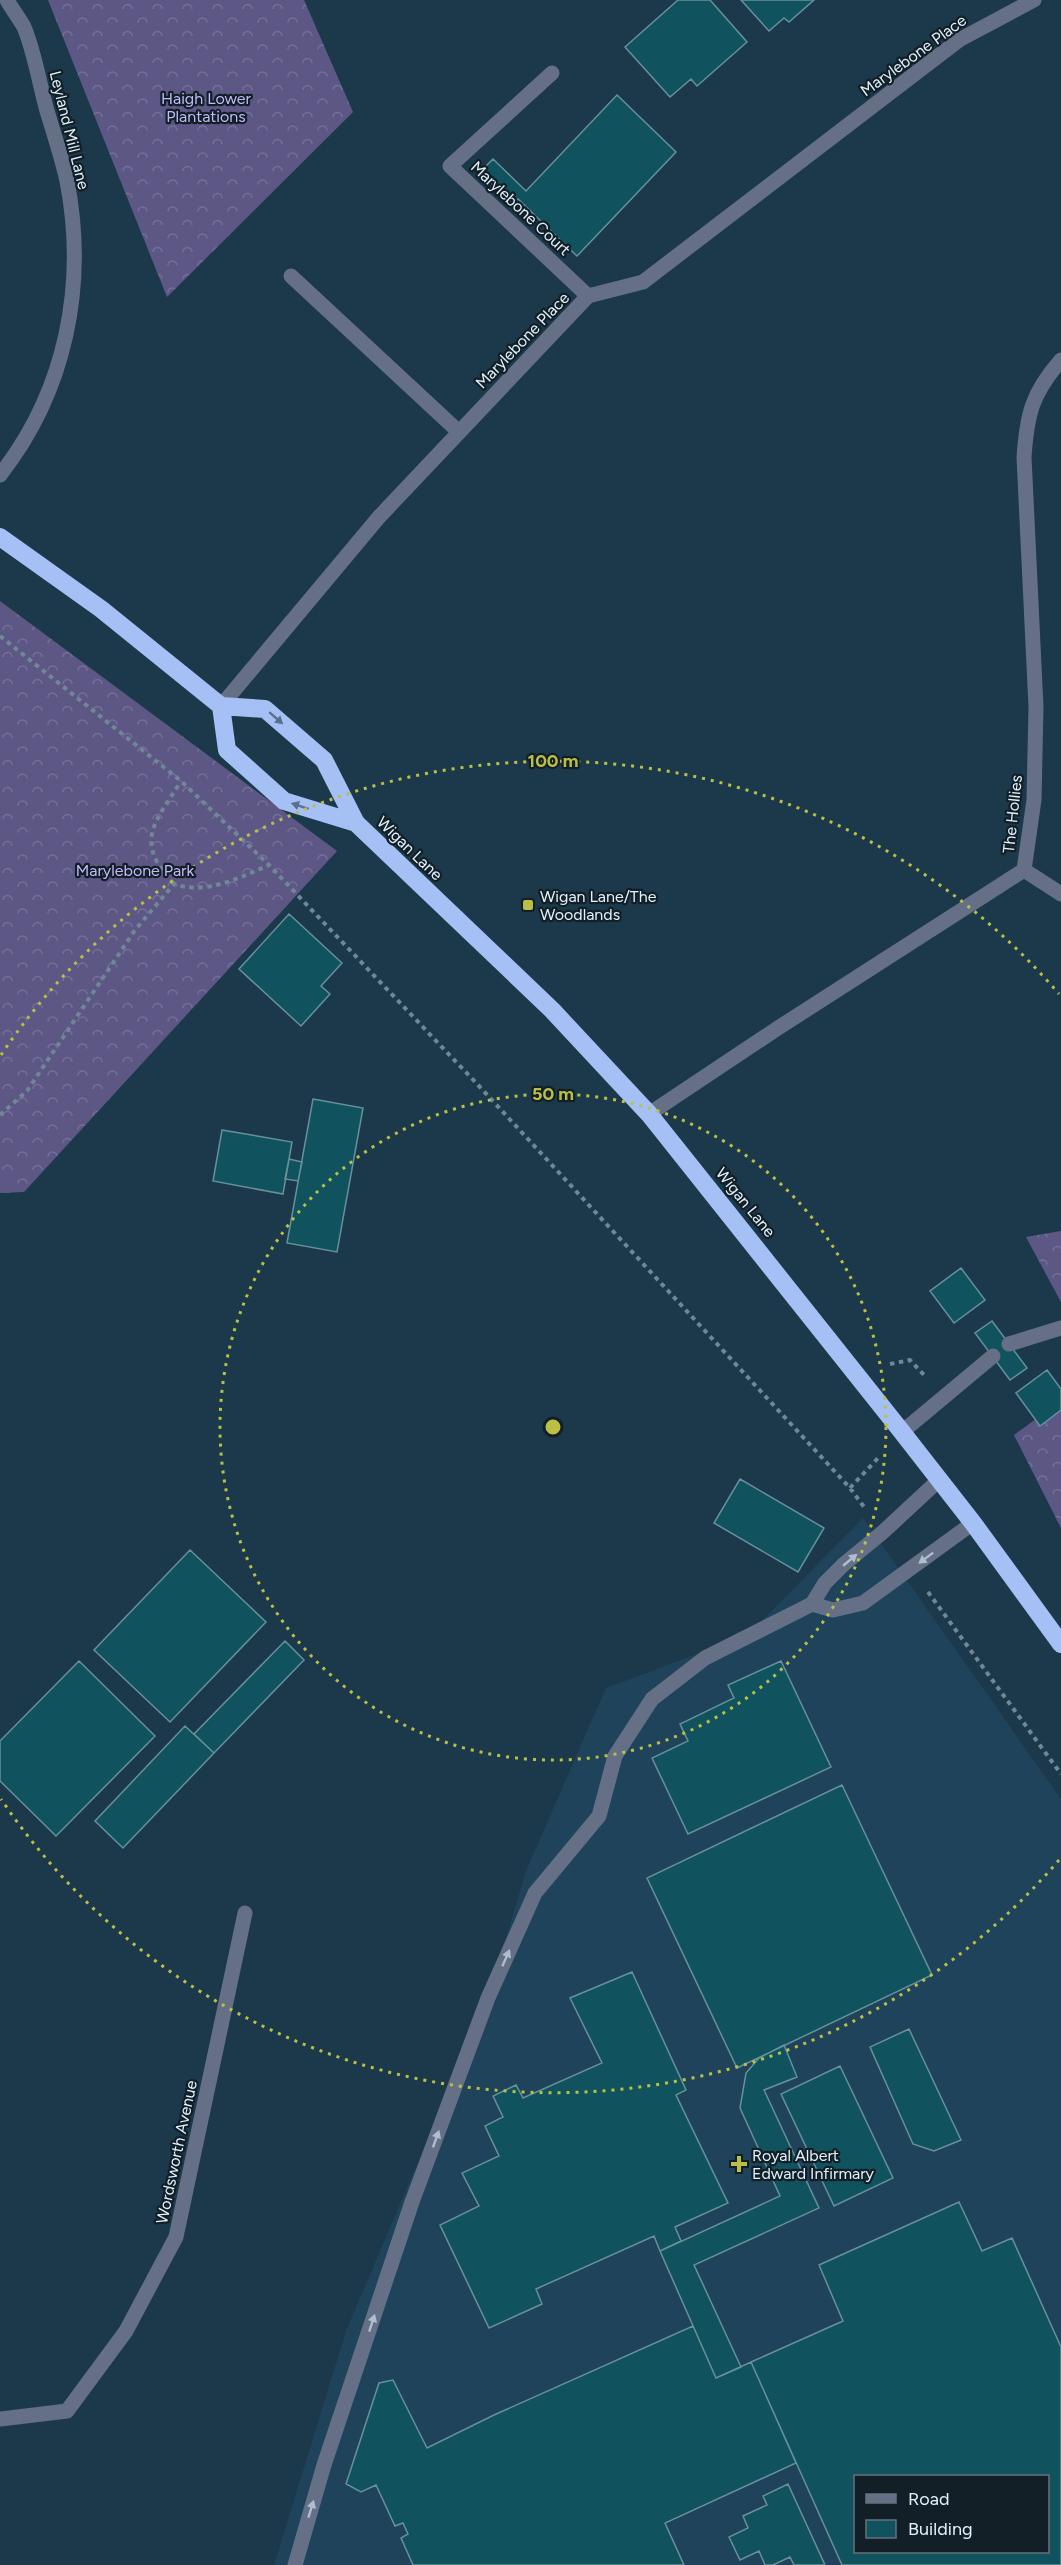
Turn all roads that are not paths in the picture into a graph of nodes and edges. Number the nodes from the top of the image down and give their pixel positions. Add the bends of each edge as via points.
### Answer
1 (7, 0) edge
2 (1034, 0) edge
3 (552, 73) dead end
4 (291, 276) dead end
5 (588, 296) junction
6 (1061, 360) edge
7 (459, 432) junction
8 (0, 475) edge
9 (0, 537) edge
10 (221, 706) junction
11 (356, 824) junction
12 (1024, 870) junction
13 (1061, 894) edge
14 (649, 1114) junction
15 (1061, 1328) edge
16 (1010, 1344) dead end
17 (993, 1356) dead end
18 (902, 1432) junction
19 (939, 1480) junction
20 (973, 1523) junction
21 (812, 1604) junction
22 (1061, 1644) edge
23 (244, 1913) dead end
24 (0, 2419) edge
25 (295, 2565) edge

1 - 8 street, Leyland Mill Lane via 24,28 66,181 74,235 72,293 57,373 33,424
2 - 5 street, Marylebone Place via 959,40 643,282
3 - 5 street, Marylebone Court via 450,166
4 - 7 street
5 - 7 street, Marylebone Place
6 - 12 street, The Hollies via 1043,380 1032,401 1026,427 1024,457 1036,707 1034,800
7 - 10 street, Marylebone Place via 379,517
9 - 10 highway via 102,609
10 -> 11 highway, Wigan Lane via 265,709 306,743 324,760
11 -> 10 highway, Wigan Lane via 284,801 227,750
11 - 14 highway, Wigan Lane via 552,1011
12 - 13 street
12 - 14 street, The Hollies
14 - 18 highway, Wigan Lane
15 - 16 street
17 - 18 street
18 - 19 highway, Wigan Lane
19 - 20 highway, Wigan Lane
21 -> 19 street via 844,1564
20 -> 21 street via 863,1603 833,1610
20 - 22 highway, Wigan Lane
25 -> 21 street via 324,2465 412,2202 488,1998 535,1893 599,1816 615,1756 652,1699 705,1658
23 - 24 street, Wordsworth Avenue via 176,2236 126,2331 68,2411

